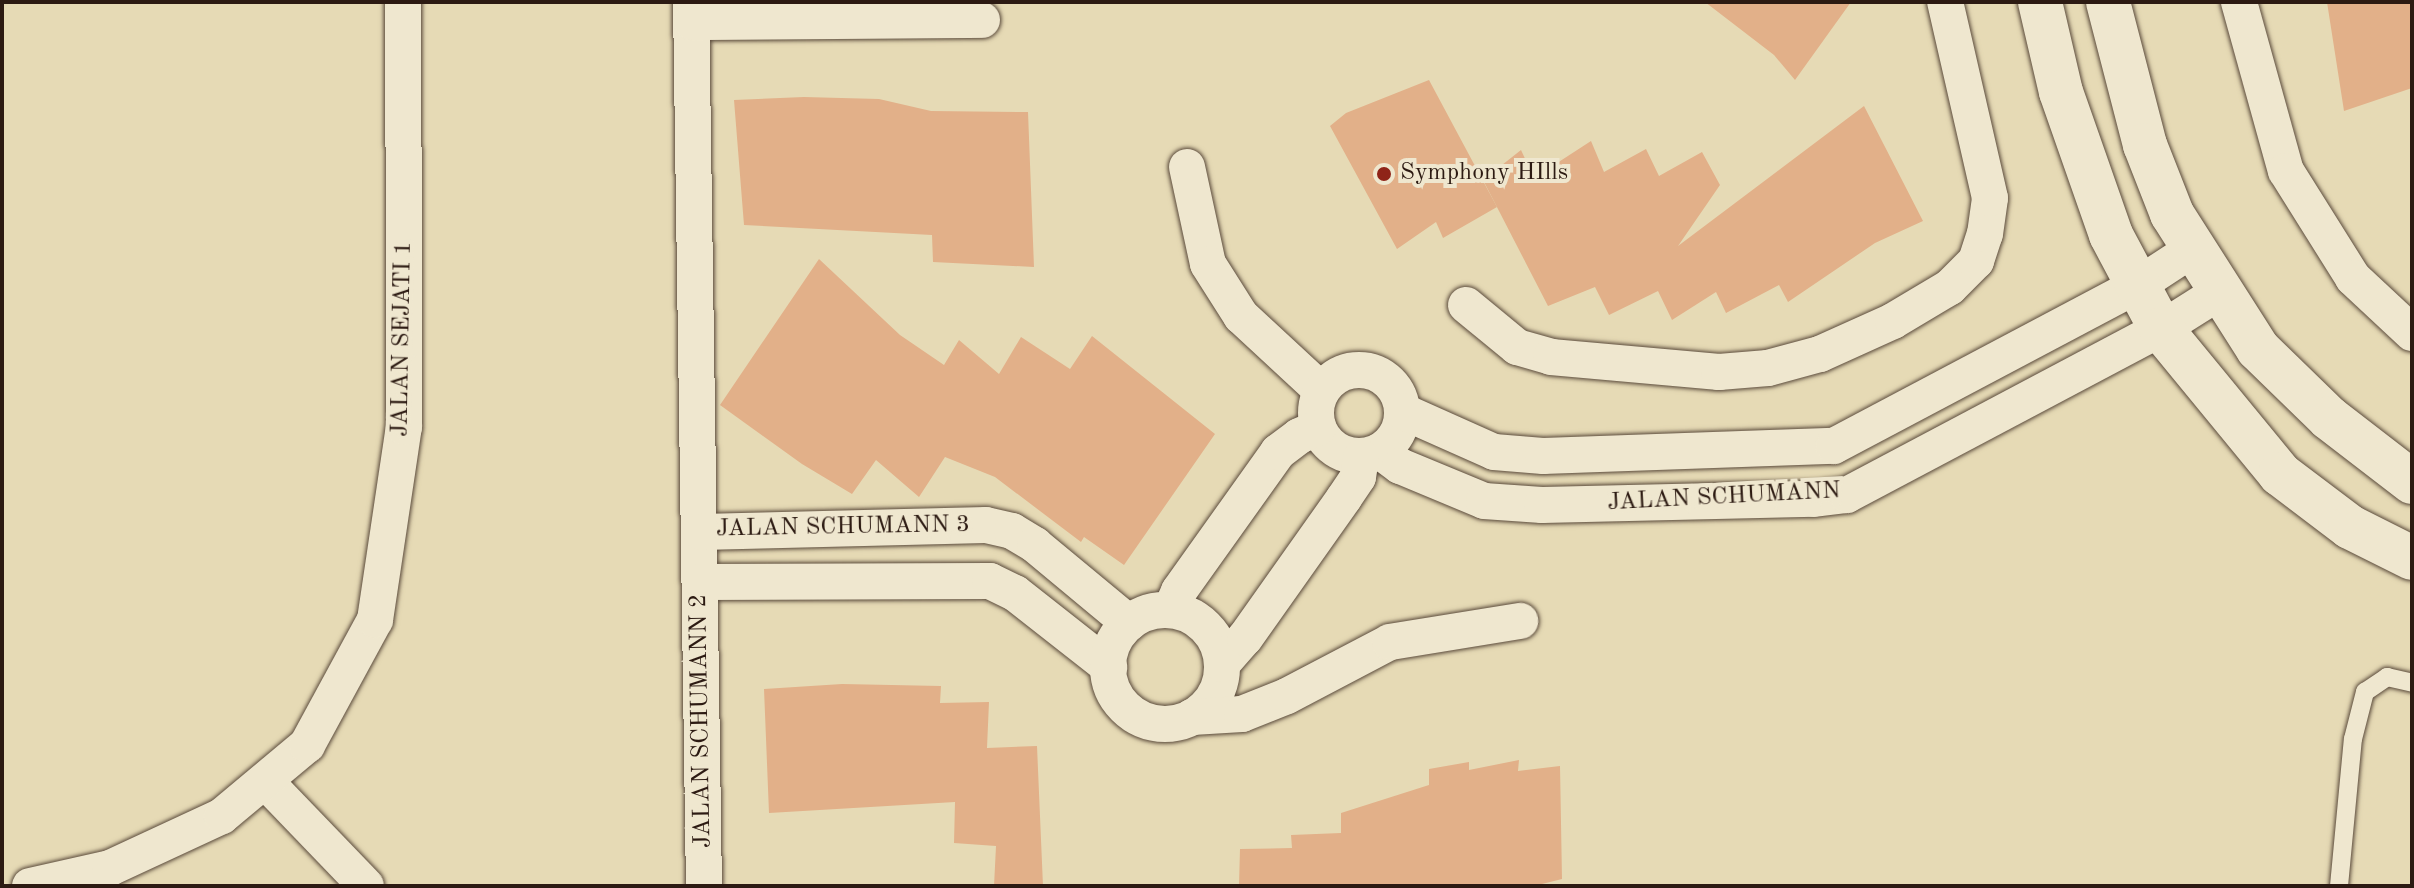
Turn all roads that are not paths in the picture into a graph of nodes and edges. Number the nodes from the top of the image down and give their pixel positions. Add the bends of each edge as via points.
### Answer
1 (403, 2) edge
2 (1945, 2) edge
3 (2040, 2) edge
4 (2108, 2) edge
5 (2239, 2) edge
6 (692, 12) edge
7 (982, 20) dead end
8 (1187, 167) dead end
9 (2193, 249) junction
10 (2138, 285) junction
11 (2221, 291) junction
12 (1466, 305) dead end
13 (2161, 329) junction
14 (2412, 333) edge
15 (1322, 391) junction
16 (1402, 411) junction
17 (1318, 428) junction
18 (1370, 454) junction
19 (2412, 482) edge
20 (986, 525) junction
21 (701, 557) junction
22 (2412, 558) edge
23 (990, 581) junction
24 (1171, 609) junction
25 (1520, 621) dead end
26 (1129, 623) junction
27 (1222, 664) junction
28 (1109, 667) junction
29 (2412, 683) edge
30 (1192, 717) junction
31 (266, 782) junction
32 (30, 886) edge
33 (366, 886) edge
34 (704, 886) edge
35 (2339, 886) edge

1 - 31 street, JALAN SEJATI 1 via 404,427 375,620 307,745
2 - 12 street via 1990,198 1976,261 1950,287 1820,354 1768,368 1719,372 1551,357 1517,347
3 - 10 street via 2061,92 2111,235
4 - 9 street via 2145,145 2172,214
5 - 14 street via 2286,171 2353,278
6 - 7 street
6 - 21 street, JALAN SCHUMANN 2
8 - 15 street via 1208,264 1241,316
9 - 10 street, JALAN SCHUMANN
9 - 11 street
10 - 13 street
10 - 16 street, JALAN SCHUMANN via 1834,446 1543,456 1494,452
11 - 13 street, JALAN SCHUMANN
11 - 19 street via 2258,349 2329,418
13 - 18 street, JALAN SCHUMANN via 1847,495 1557,505 1484,501
13 - 22 street via 2280,474 2350,527
15 - 16 street via 1345,372 1375,372 1398,392
15 - 17 street
16 - 18 street via 1397,435
17 - 18 street, JALAN SCHUMANN via 1346,456
17 - 24 street via 1278,452
18 - 27 street via 1344,498
20 - 21 street, JALAN SCHUMANN 3
20 - 23 street, JALAN SCHUMANN 3
20 - 26 street, JALAN SCHUMANN 3 via 1012,531 1035,545
21 - 23 street
21 - 34 street, JALAN SCHUMANN 2
23 - 28 street via 1015,593
24 - 26 street via 1154,610
24 - 27 street via 1203,623 1214,636
25 - 30 street via 1390,642 1242,714
26 - 28 street via 1114,641
27 - 30 street via 1212,701
28 - 30 street via 1116,697 1128,712 1165,725
29 - 35 lane via 2387,677 2365,692 2353,739
31 - 32 street, JALAN SEJATI 1 via 222,816 110,868
31 - 33 street

